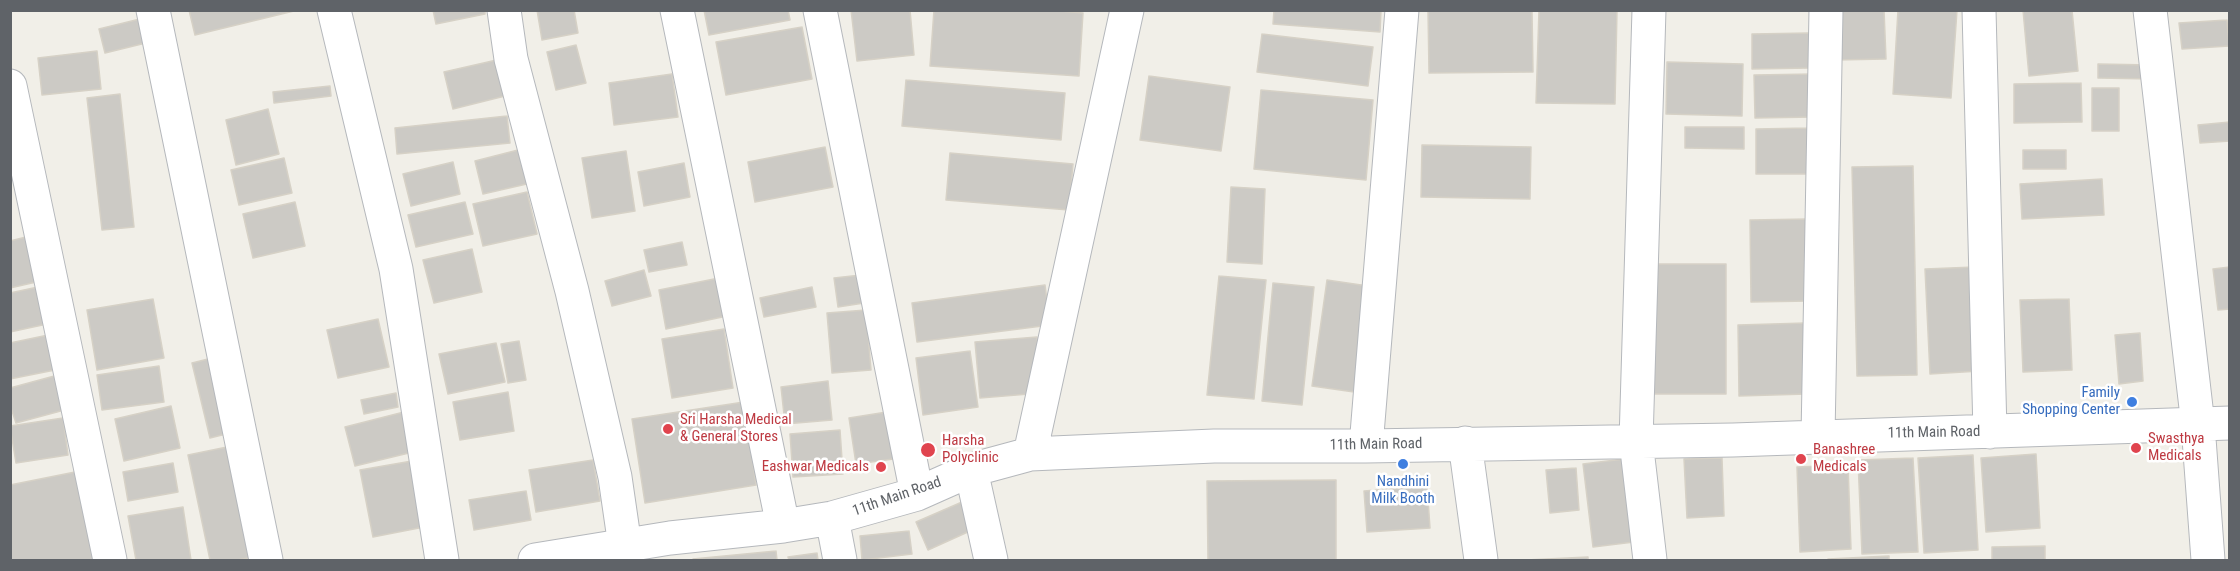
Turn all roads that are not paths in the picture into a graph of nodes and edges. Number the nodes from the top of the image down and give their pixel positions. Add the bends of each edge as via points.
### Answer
1 (153, 10) edge
2 (334, 10) edge
3 (504, 10) edge
4 (677, 10) edge
5 (820, 10) edge
6 (1127, 10) edge
7 (1402, 10) edge
8 (1649, 10) edge
9 (1826, 10) edge
10 (1979, 10) edge
11 (2150, 10) edge
12 (10, 86) edge
13 (2214, 424) edge
14 (1990, 432) junction
15 (1818, 436) junction
16 (1636, 441) junction
17 (1465, 443) junction
18 (1366, 446) junction
19 (1030, 454) junction
20 (971, 470) junction
21 (917, 494) junction
22 (832, 518) junction
23 (783, 526) junction
24 (625, 546) junction
25 (672, 549) edge
26 (110, 561) edge
27 (266, 561) edge
28 (442, 561) edge
29 (536, 561) edge
30 (840, 561) edge
31 (991, 561) edge
32 (1481, 561) edge
33 (1650, 561) edge
34 (2208, 561) edge

1 - 27 street
2 - 28 street via 396,269
3 - 24 street via 511,59 572,291 615,477
4 - 23 street
5 - 21 street
6 - 19 street
7 - 18 street
8 - 16 street
9 - 15 street
10 - 14 street
11 - 13 street
12 - 26 street
13 - 14 street, 11th Main Road
13 - 34 street
14 - 15 street, 11th Main Road
15 - 16 street, 11th Main Road
16 - 17 street, 11th Main Road
16 - 33 street
17 - 18 street, 11th Main Road
17 - 32 street
18 - 19 street, 11th Main Road via 1214,446
19 - 20 street, 11th Main Road
20 - 21 street, 11th Main Road
20 - 31 street
21 - 22 street, 11th Main Road
22 - 23 street, 11th Main Road
22 - 30 street
23 - 25 street, 11th Main Road
24 - 25 street, 11th Main Road
24 - 29 street, 11th Main Road

